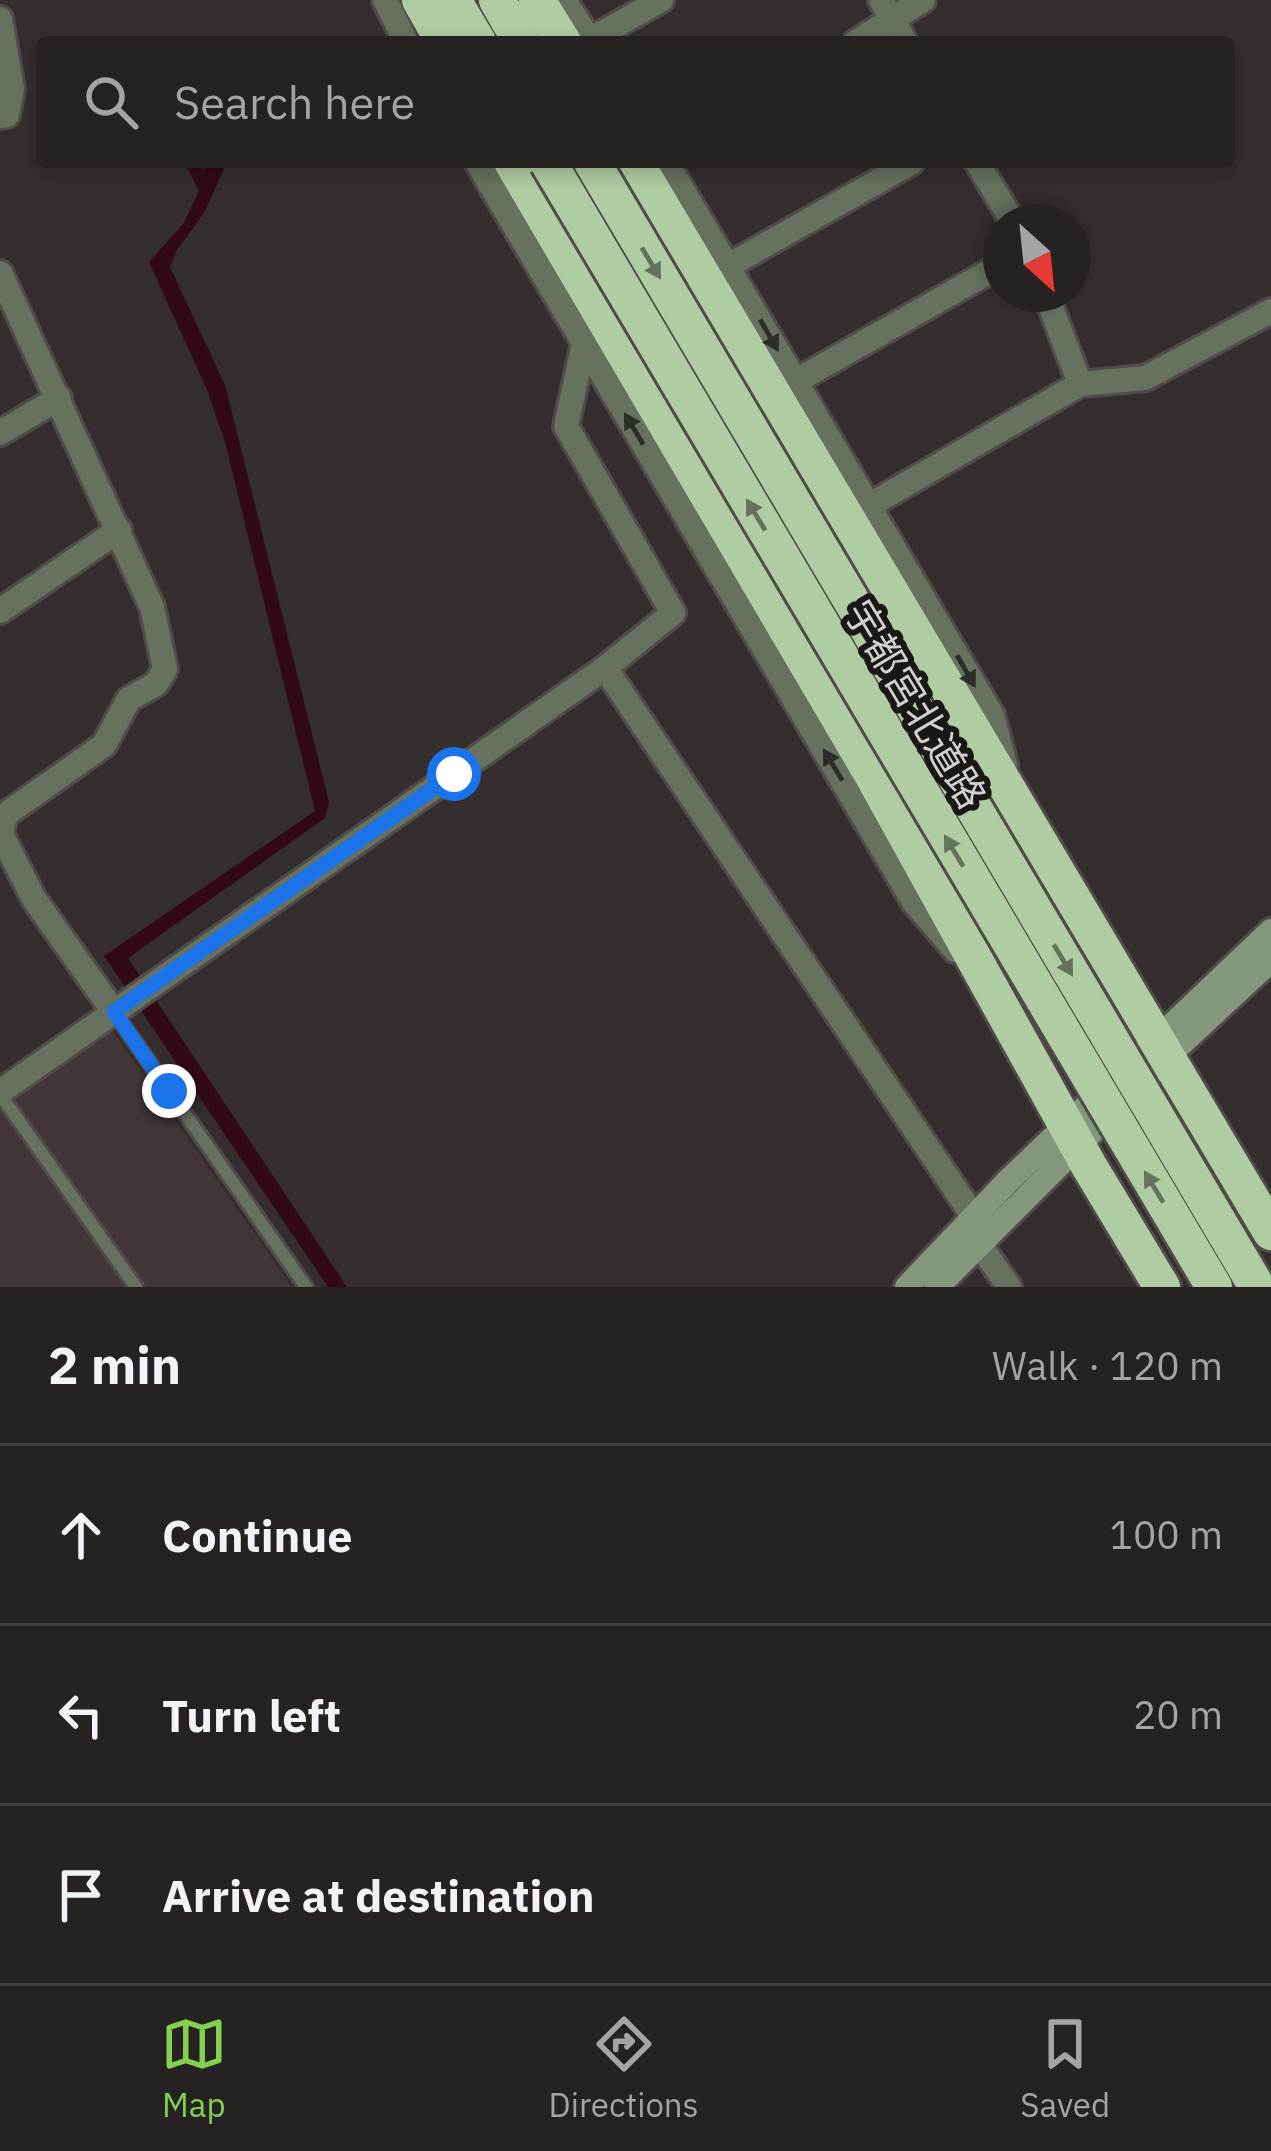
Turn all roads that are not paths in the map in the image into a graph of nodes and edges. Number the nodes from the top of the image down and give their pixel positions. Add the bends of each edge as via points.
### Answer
1 (385, 0) edge
2 (420, 0) edge
3 (453, 0) edge
4 (497, 0) edge
5 (537, 0) edge
6 (564, 0) edge
7 (661, 0) edge
8 (923, 0) edge
9 (0, 19) edge
10 (893, 21) edge
11 (403, 36) edge
12 (441, 36) edge
13 (474, 36) edge
14 (518, 36) edge
15 (576, 36) edge
16 (579, 36) edge
17 (591, 36) edge
18 (867, 36) edge
19 (0, 116) edge
20 (481, 168) edge
21 (516, 168) edge
22 (552, 168) edge
23 (596, 168) edge
24 (639, 168) edge
25 (670, 168) edge
26 (901, 168) edge
27 (980, 168) edge
28 (1002, 204) edge
29 (728, 266) junction
30 (0, 273) edge
31 (983, 275) edge
32 (1271, 311) edge
33 (1053, 312) edge
34 (584, 343) junction
35 (796, 382) junction
36 (1080, 385) junction
37 (58, 398) junction
38 (0, 433) edge
39 (870, 505) junction
40 (119, 530) junction
41 (0, 611) edge
42 (605, 668) junction
43 (1015, 800) junction
44 (2, 816) edge
45 (1271, 931) edge
46 (1271, 960) edge
47 (996, 997) junction
48 (114, 1012) junction
49 (1163, 1046) junction
50 (0, 1093) edge
51 (1192, 1096) junction
52 (1079, 1146) junction
53 (1271, 1200) edge
54 (974, 1217) junction
55 (1271, 1232) edge
56 (980, 1245) junction
57 (136, 1287) edge
58 (306, 1287) edge
59 (908, 1287) edge
60 (937, 1287) edge
61 (1009, 1287) edge
62 (1151, 1287) edge
63 (1162, 1287) edge
64 (1214, 1287) edge
65 (1257, 1287) edge

1 - 11 street
2 - 12 highway
3 - 13 highway
4 - 14 highway
5 - 15 highway
6 - 16 street
7 - 17 street
8 - 10 street
9 - 19 street via 12,89
10 - 18 street
20 - 34 street
21 - 47 highway
64 -> 22 highway, 宇都宮北道路, bridge
23 -> 65 highway, 宇都宮北道路, bridge
24 - 43 highway
25 - 29 street
26 - 29 street
27 - 28 street
29 -> 35 street
30 - 37 street
31 - 35 street
32 - 36 street via 1145,378
33 - 36 street
34 - 42 street via 566,426 673,613
47 -> 34 street via 914,902
35 - 39 street
36 - 39 street
37 - 38 street
37 - 40 street
39 -> 43 street via 992,715
40 - 41 street
40 - 44 street via 152,607 165,669 156,684 129,698 104,745
42 - 48 street
42 - 54 street
43 - 49 highway
44 - 48 street via 1,834 34,899
45 - 49 street
46 - 49 street
47 - 52 highway
48 - 50 street
48 - 58 lane
49 - 51 highway
49 - 52 street
50 - 57 lane
51 - 53 street
51 - 55 highway
52 - 54 street
52 - 56 street
52 - 62 street
52 - 63 highway
54 - 56 street
54 - 59 street
56 - 60 street
56 - 61 street

